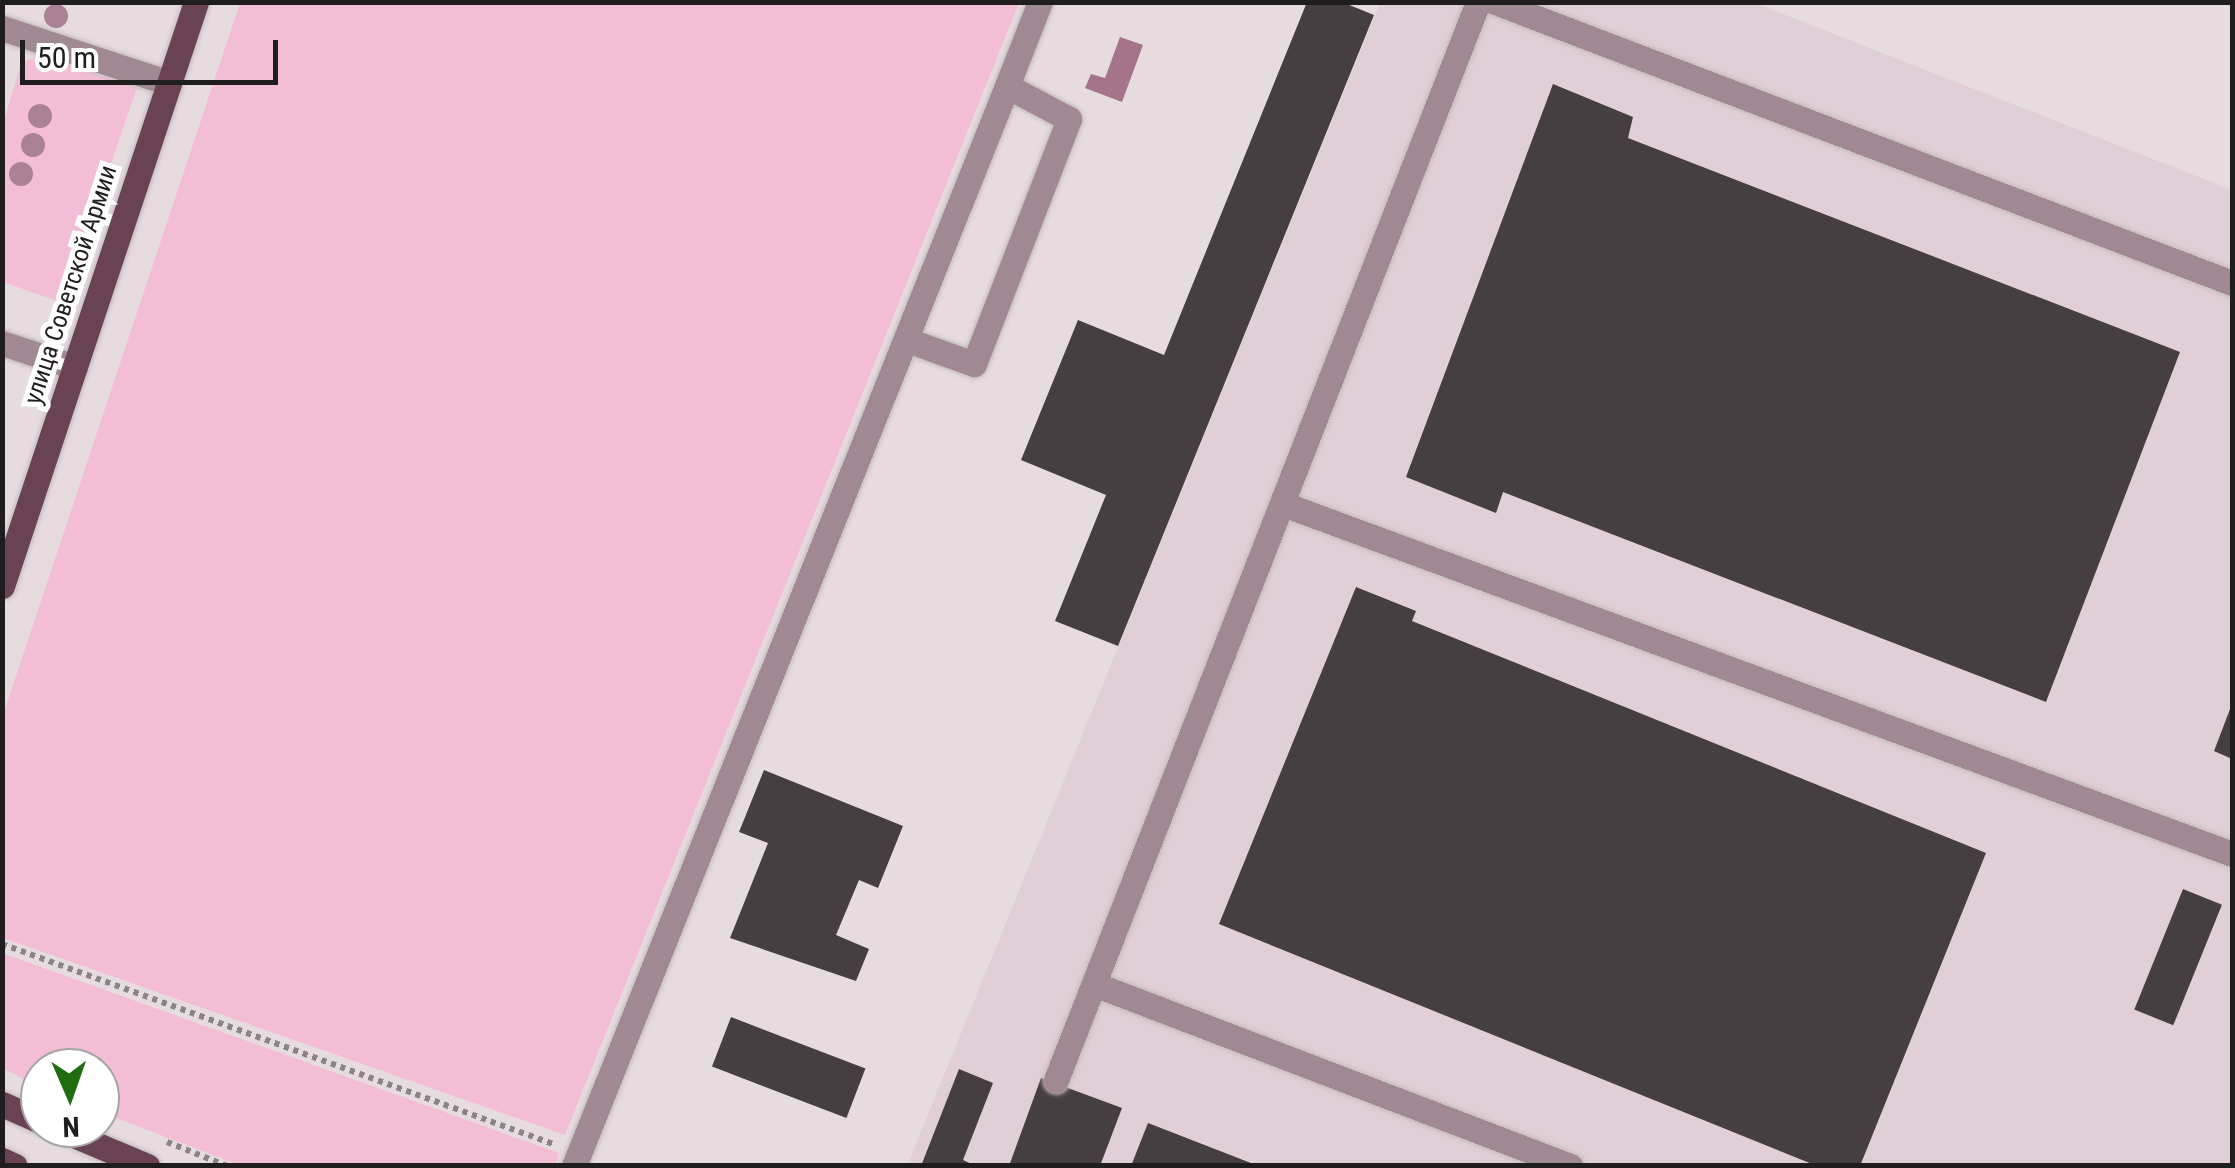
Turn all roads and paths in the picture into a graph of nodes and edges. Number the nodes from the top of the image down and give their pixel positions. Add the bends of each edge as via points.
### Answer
1 (196, 2) edge
2 (1040, 2) edge
3 (1478, 2) edge
4 (1495, 2) edge
5 (2, 28) edge
6 (169, 83) junction
7 (1007, 86) junction
8 (2232, 283) edge
9 (907, 340) junction
10 (2, 343) edge
11 (75, 367) junction
12 (1283, 504) junction
13 (2, 586) edge
14 (2232, 854) edge
15 (2, 944) edge
16 (1094, 984) junction
17 (1056, 1080) dead end
18 (104, 1148) edge
19 (576, 1159) edge
20 (2, 1160) edge
21 (15, 1166) edge
22 (147, 1166) edge
23 (1570, 1166) edge

1 - 6 main road, улица Советской Армии
2 - 7 lane
3 - 12 lane
4 - 8 lane
5 - 6 lane
6 - 11 main road, улица Советской Армии
7 - 9 lane
7 - 9 lane via 1069,119 974,364
9 - 19 lane
10 - 11 lane
11 - 13 main road, улица Советской Армии
12 - 14 lane
12 - 16 lane
15 - 19 path
16 - 17 lane
16 - 23 lane
18 - 22 main road
20 - 21 main road

